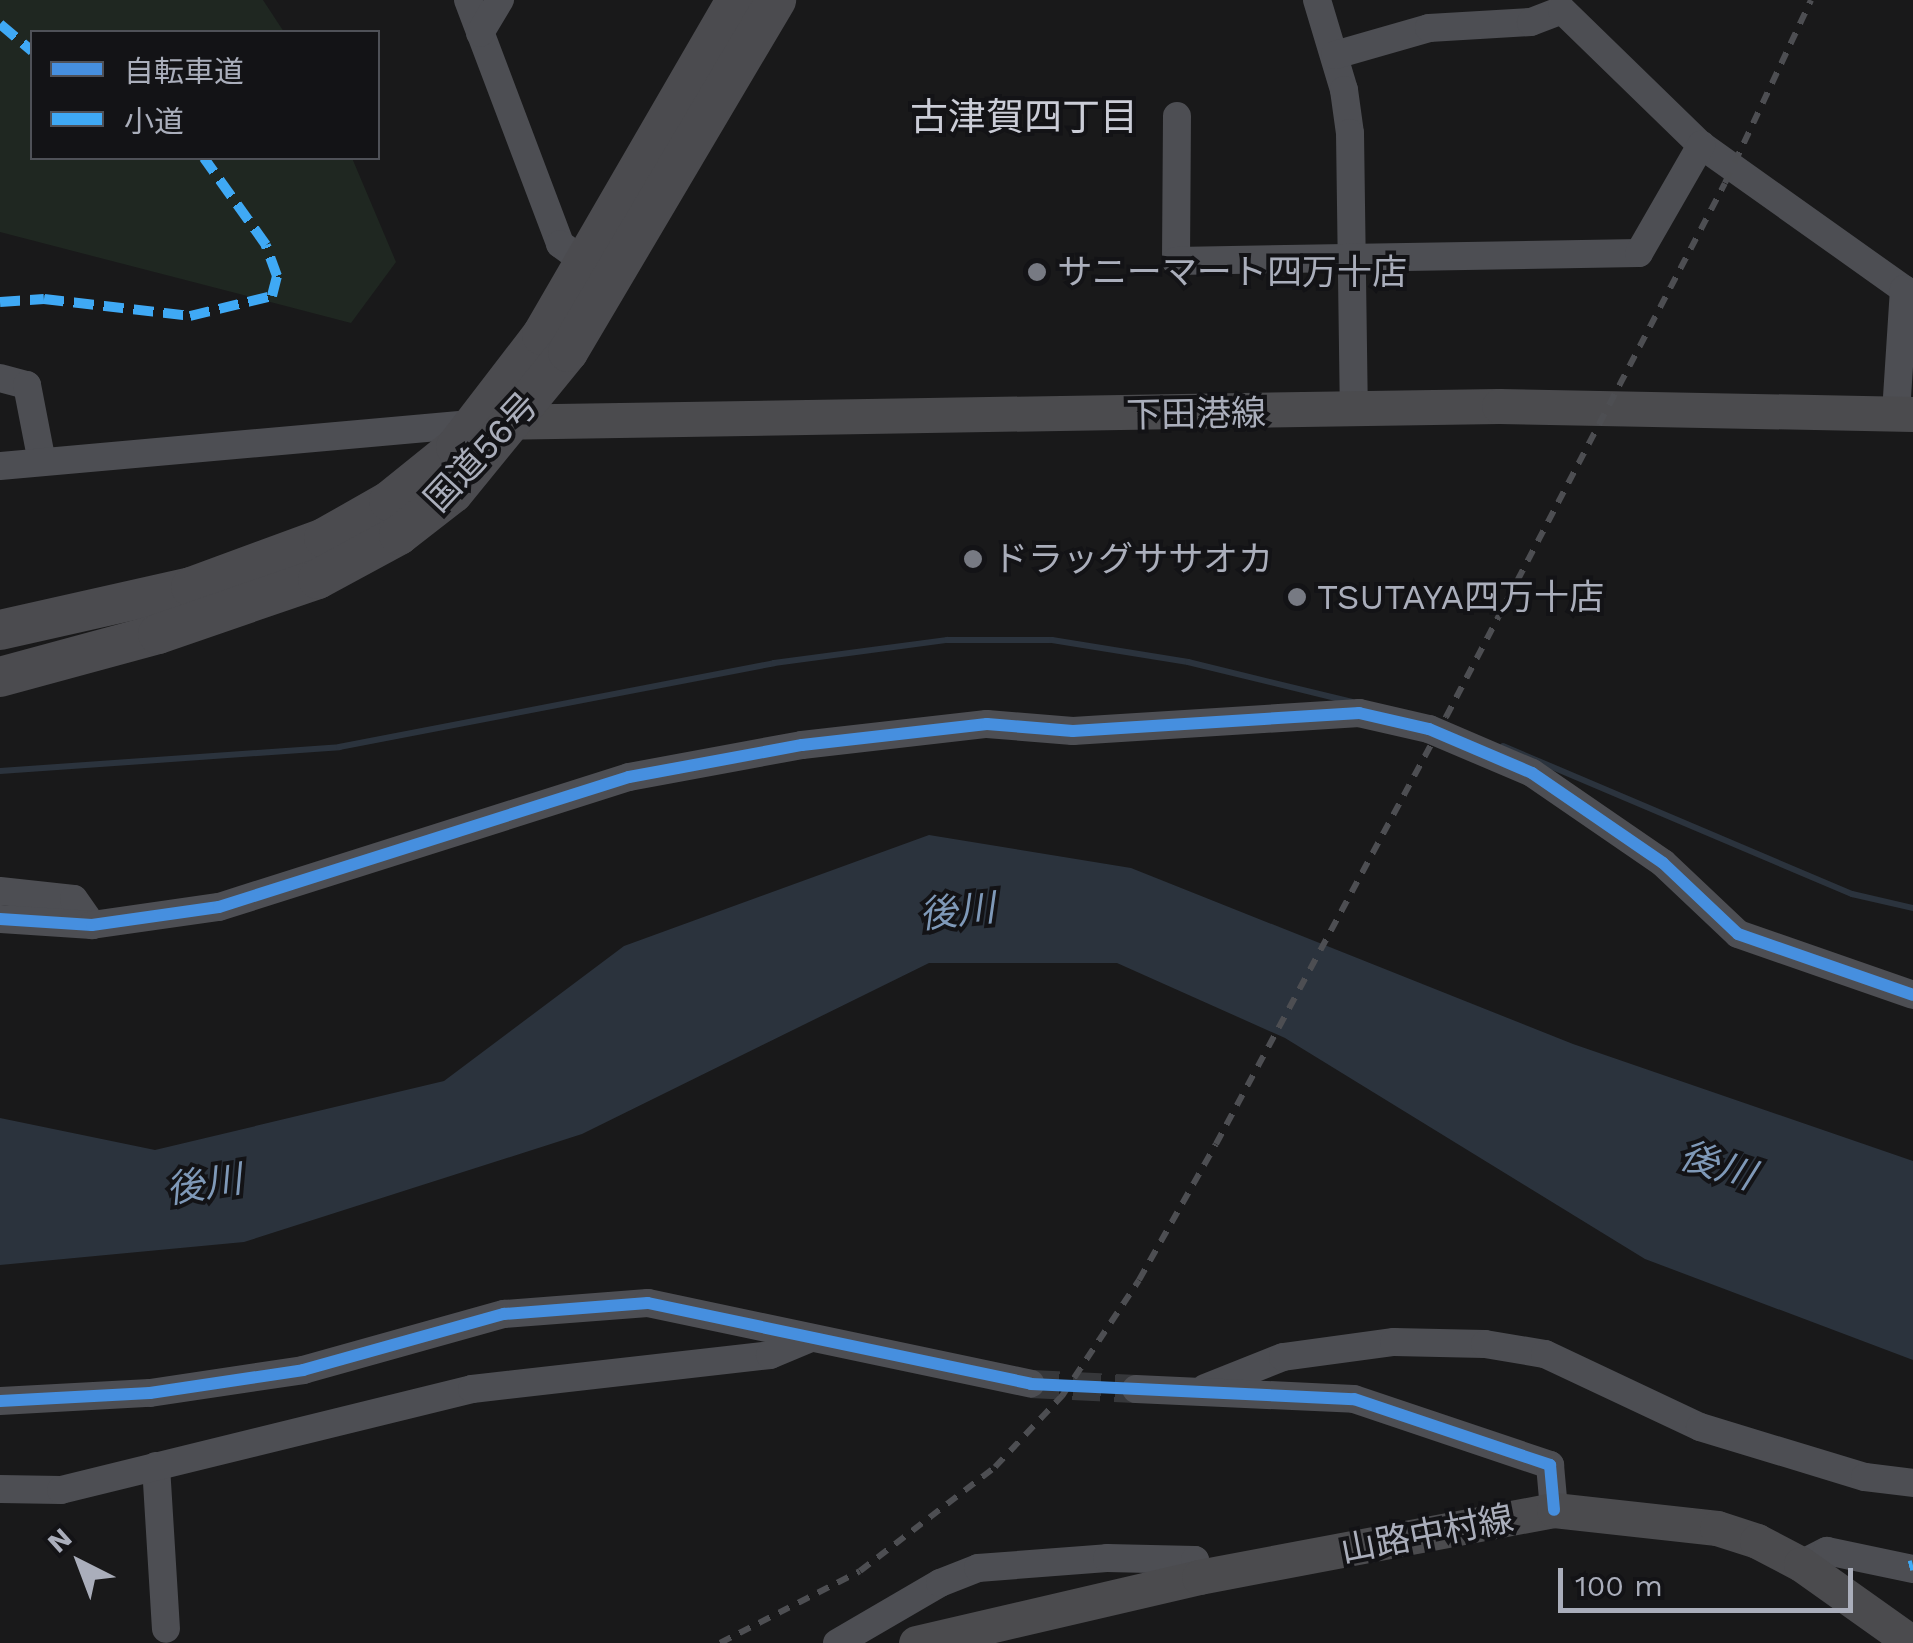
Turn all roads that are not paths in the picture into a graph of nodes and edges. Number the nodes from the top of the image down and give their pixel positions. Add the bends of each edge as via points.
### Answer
1 (468, 0) edge
2 (500, 0) edge
3 (736, 0) edge
4 (776, 0) edge
5 (1317, 0) edge
6 (1548, 7) edge
7 (480, 33) junction
8 (1336, 56) junction
9 (1178, 116) dead end
10 (1701, 145) junction
11 (582, 260) junction
12 (1352, 261) junction
13 (0, 378) edge
14 (1354, 411) junction
15 (1905, 414) edge
16 (498, 422) junction
17 (42, 462) junction
18 (0, 466) edge
19 (0, 630) edge
20 (0, 677) edge
21 (0, 891) edge
22 (0, 919) edge
23 (92, 925) junction
24 (1913, 995) edge
25 (811, 1338) junction
26 (1031, 1384) tunnel mouth
27 (1204, 1388) junction
28 (1136, 1389) tunnel mouth
29 (0, 1401) edge
30 (156, 1466) junction
31 (1913, 1484) edge
32 (0, 1489) edge
33 (1554, 1510) junction
34 (1802, 1564) junction
35 (1913, 1569) edge
36 (1199, 1578) junction
37 (166, 1629) dead end
38 (837, 1643) edge
39 (916, 1643) edge
40 (1912, 1643) edge

1 - 7 street
2 - 7 street
3 - 11 highway, 国道56号
4 - 16 highway, 国道56号 via 568,352
5 - 8 street
6 - 8 street via 1531,22 1429,28
6 - 10 street via 1562,10
7 - 11 street via 560,244
8 - 12 street via 1350,133
9 - 12 street via 1176,260
10 - 12 street via 1640,253
10 - 15 street via 1904,288
11 - 16 highway, 国道56号
12 - 14 street
13 - 17 street via 27,385
14 - 15 main road, 下田港線 via 1499,406
14 - 16 main road, 下田港線
16 - 17 street
16 - 19 highway, 国道56号 via 389,501 324,538 191,587
16 - 20 highway, 国道56号 via 453,493 399,535 318,579 158,634
17 - 18 street
21 - 23 street via 74,899
22 - 23 street
23 - 24 street via 219,907 630,777 802,745 987,724 1074,731 1359,712 1430,729 1532,773 1663,863 1738,934
25 - 26 street
25 - 29 street via 648,1303 594,1305 504,1314 302,1370 150,1393
25 - 30 street via 770,1354 472,1389
27 - 28 street
27 - 31 street via 1282,1357 1394,1342 1484,1344 1544,1354 1700,1428
27 - 33 street via 1354,1399 1534,1456 1550,1466
30 - 32 street via 62,1490
30 - 37 street
33 - 34 main road, 山路中村線 via 1717,1528
33 - 36 main road, 山路中村線
34 - 35 street via 1827,1551
34 - 40 main road, 山路中村線
36 - 38 street via 1194,1560 1107,1558 978,1568
36 - 39 main road, 山路中村線

